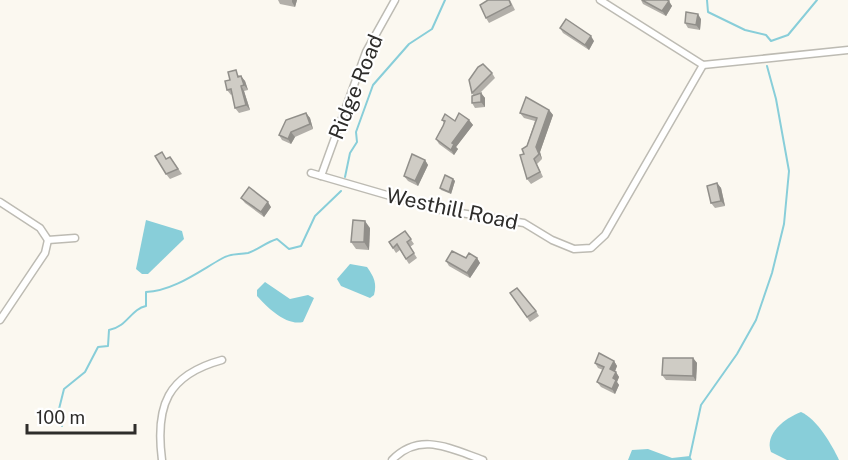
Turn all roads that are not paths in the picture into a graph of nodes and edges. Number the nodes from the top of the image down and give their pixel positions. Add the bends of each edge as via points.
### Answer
1 (395, 0) edge
2 (600, 0) edge
3 (848, 50) edge
4 (703, 65) junction
5 (311, 173) dead end
6 (321, 176) junction
7 (0, 202) edge
8 (75, 238) dead end
9 (48, 240) junction
10 (0, 321) edge
11 (222, 360) dead end
12 (162, 460) edge
13 (392, 460) edge
14 (483, 460) edge

1 - 6 street, Ridge Road via 366,52
2 - 4 street
3 - 4 street
4 - 6 street, Westhill Road via 605,235 591,248 574,249 524,223 435,209
5 - 6 street, Westhill Road
7 - 9 street via 40,228
8 - 9 street
9 - 10 street via 45,254
11 - 12 street via 201,365 168,393 160,415
13 - 14 street via 403,449 429,442

